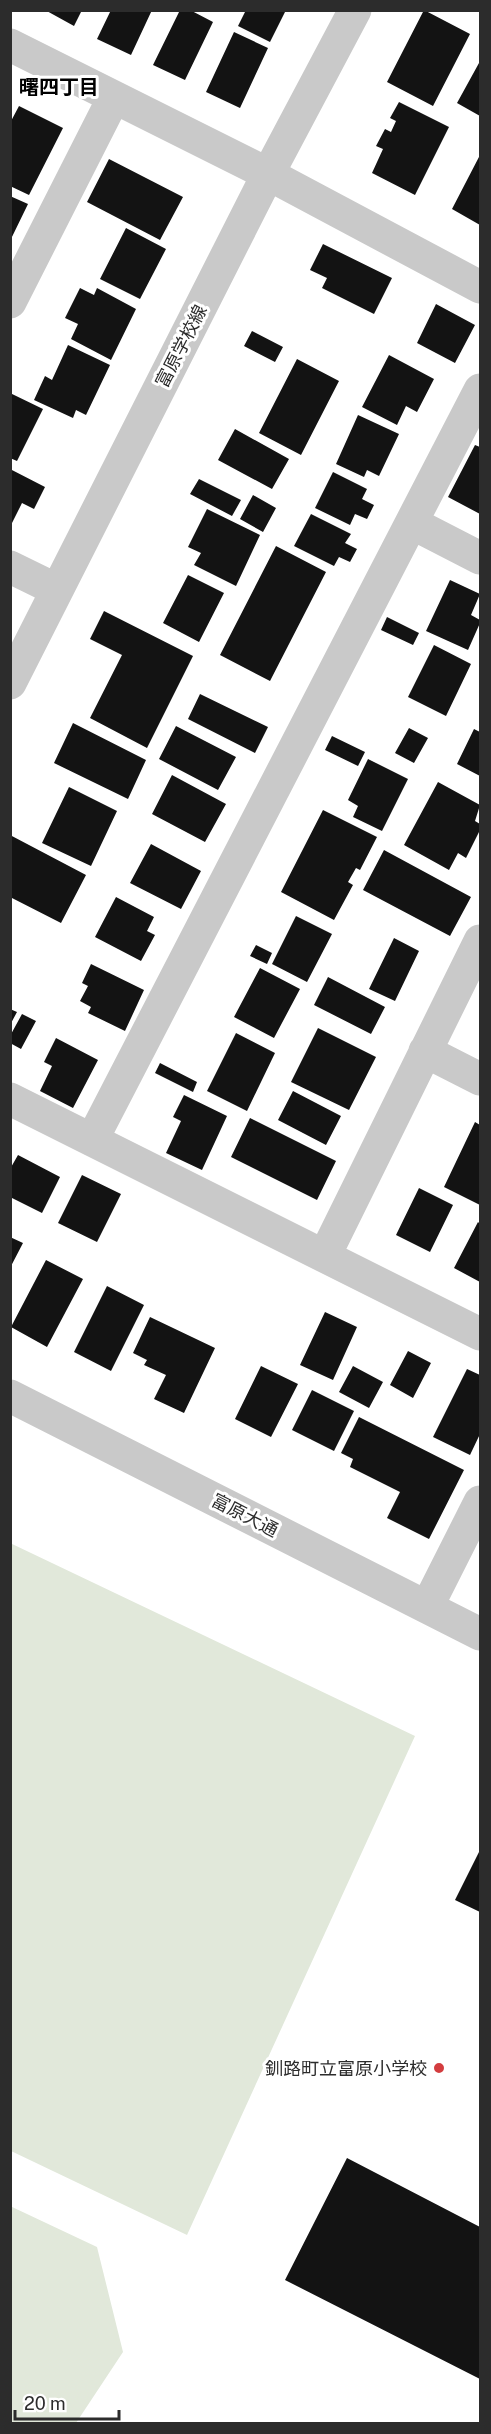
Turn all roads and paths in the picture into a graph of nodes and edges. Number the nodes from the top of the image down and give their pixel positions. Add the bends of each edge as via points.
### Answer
1 (355, 10) edge
2 (10, 45) edge
3 (114, 97) junction
4 (268, 174) junction
5 (480, 287) edge
6 (10, 302) edge
7 (480, 390) edge
8 (412, 523) junction
9 (480, 558) edge
10 (10, 567) edge
11 (57, 590) junction
12 (10, 683) edge
13 (480, 941) edge
14 (425, 1051) junction
15 (480, 1079) edge
16 (10, 1099) edge
17 (92, 1140) junction
18 (325, 1255) junction
19 (480, 1334) edge
20 (10, 1396) edge
21 (480, 1502) edge
22 (427, 1607) junction
23 (480, 1634) edge

1 - 4 street, 富原学校線
2 - 3 street
3 - 4 street
3 - 6 street
4 - 5 street
4 - 11 street, 富原学校線
7 - 8 street
8 - 9 street
8 - 17 street
10 - 11 street
11 - 12 street, 富原学校線
13 - 14 street
14 - 15 street
14 - 18 street
16 - 17 street
17 - 18 street
18 - 19 street
20 - 22 street, 富原大通
21 - 22 street
22 - 23 street, 富原大通

